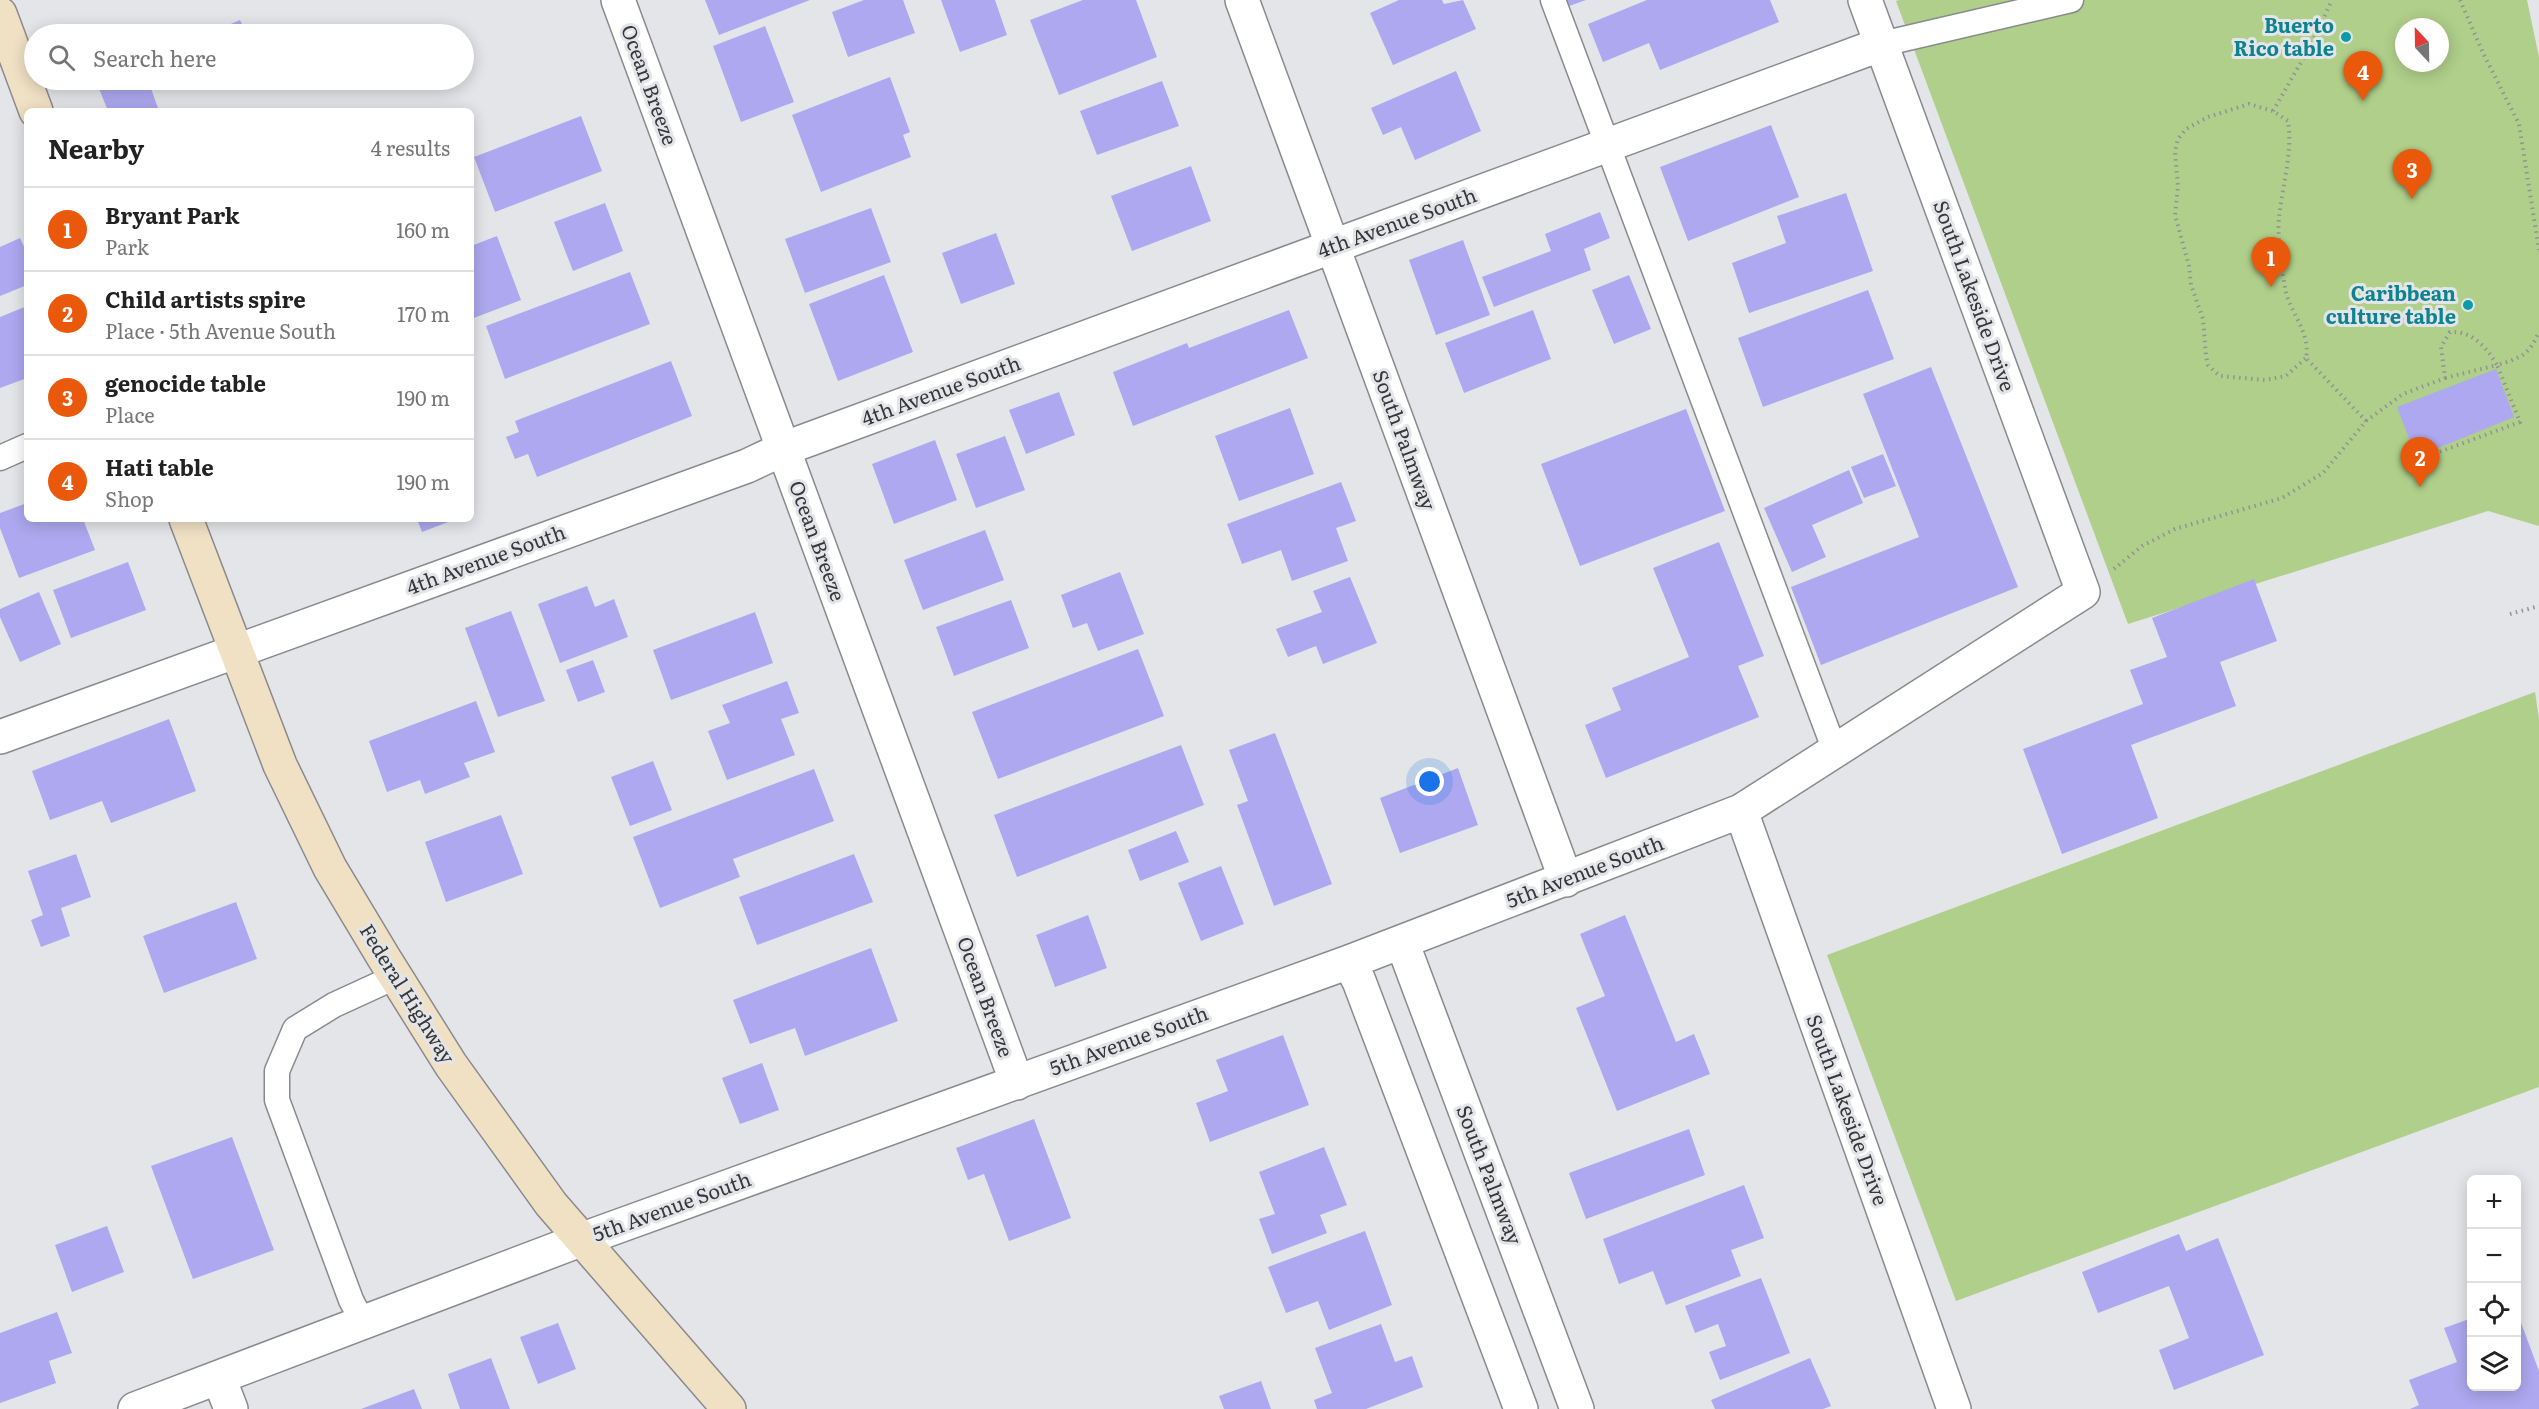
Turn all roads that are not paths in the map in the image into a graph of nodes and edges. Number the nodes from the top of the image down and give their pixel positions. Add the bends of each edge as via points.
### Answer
1 (618, 0) edge
2 (1242, 0) edge
3 (1553, 0) edge
4 (1865, 0) edge
5 (2071, 0) edge
6 (0, 14) edge
7 (1882, 44) junction
8 (24, 79) edge
9 (28, 90) edge
10 (35, 108) edge
11 (1607, 145) junction
12 (1333, 247) junction
13 (24, 447) edge
14 (783, 449) junction
15 (0, 458) edge
16 (187, 522) edge
17 (2096, 582) joint
18 (234, 651) junction
19 (0, 737) edge
20 (1835, 751) junction
21 (1741, 811) junction
22 (1566, 880) junction
23 (1402, 942) junction
24 (1349, 962) junction
25 (395, 977) junction
26 (1017, 1083) junction
27 (583, 1239) junction
28 (363, 1323) junction
29 (219, 1378) junction
30 (135, 1409) edge
31 (231, 1409) edge
32 (729, 1409) edge
33 (1521, 1409) edge
34 (1577, 1409) edge
35 (1954, 1409) edge

1 - 14 street, Ocean Breeze
2 - 12 street, South Palmway
3 - 11 lane
4 - 7 street, South Lakeside Drive
5 - 7 lane
6 - 8 main road
7 - 11 street, 4th Avenue South
7 - 17 street, South Lakeside Drive
9 - 10 main road
11 - 12 street, 4th Avenue South
11 - 20 lane
12 - 14 street, 4th Avenue South
12 - 22 street, South Palmway
13 - 15 lane
14 - 18 street, 4th Avenue South via 747,466
14 - 26 street, Ocean Breeze
16 - 18 main road, Federal Highway
17 - 20 street, 5th Avenue South
18 - 19 street, 4th Avenue South
18 - 25 main road, Federal Highway via 280,765 330,867
20 - 21 street, 5th Avenue South
21 - 22 street, 5th Avenue South
21 - 35 street, South Lakeside Drive
22 - 23 street, 5th Avenue South
23 - 24 street, 5th Avenue South
23 - 34 street, South Palmway
24 - 26 street, 5th Avenue South
24 - 33 street
25 - 27 main road, Federal Highway via 502,1138 551,1204
25 - 28 lane via 334,1005 295,1029 277,1071 277,1100
26 - 27 street, 5th Avenue South
27 - 28 street, 5th Avenue South
27 - 32 main road, Federal Highway
28 - 29 street, 5th Avenue South
29 - 30 street, 5th Avenue South
29 - 31 street

